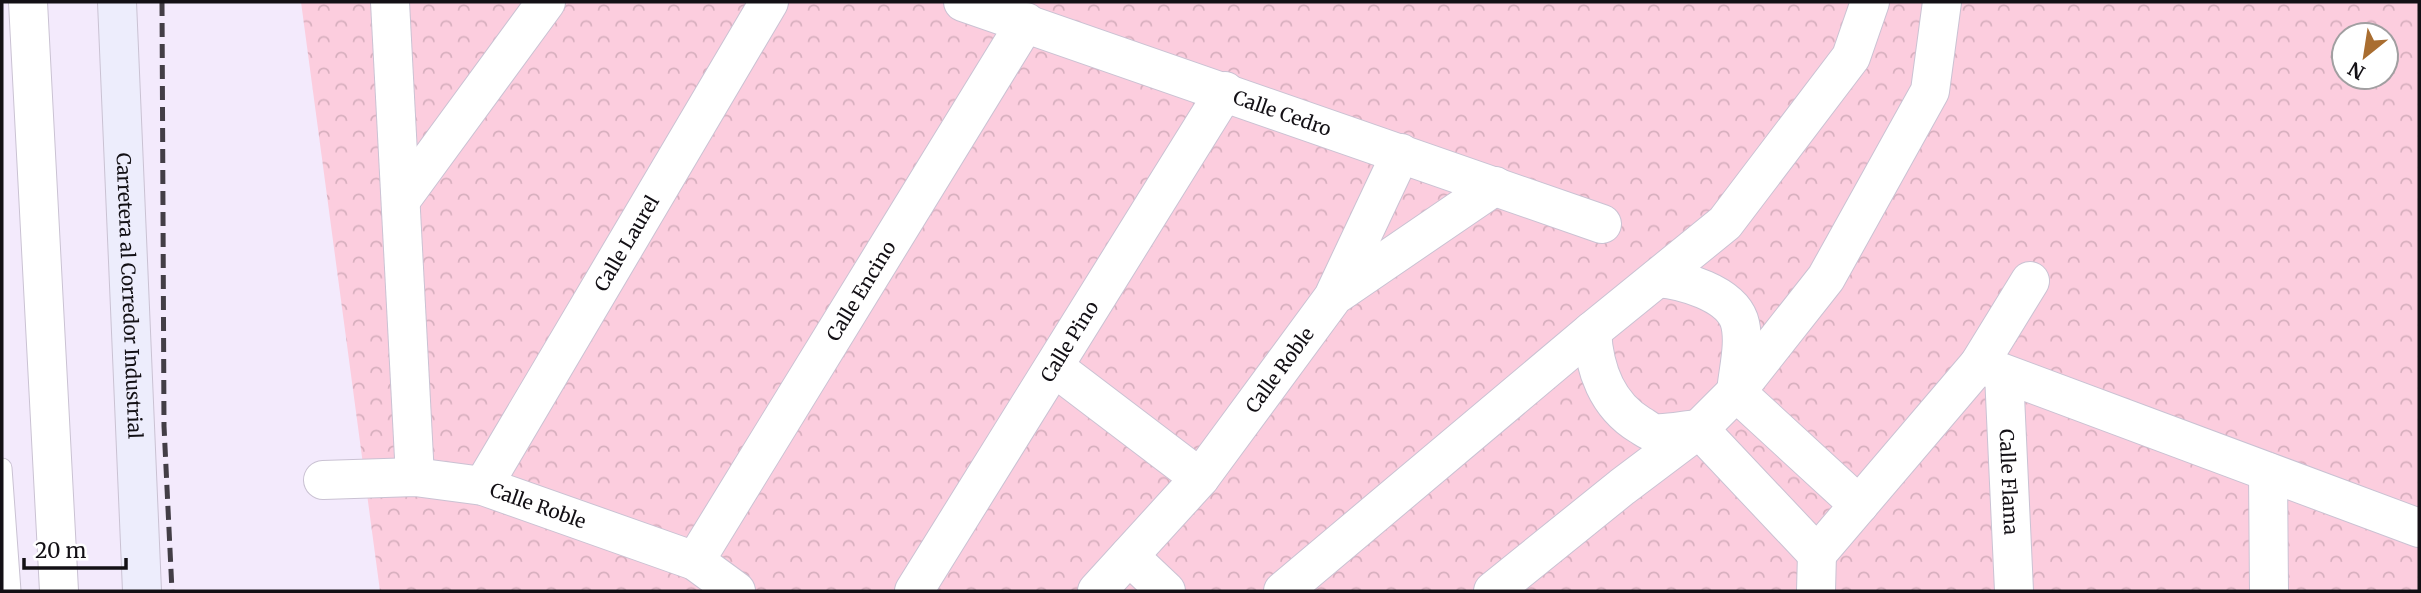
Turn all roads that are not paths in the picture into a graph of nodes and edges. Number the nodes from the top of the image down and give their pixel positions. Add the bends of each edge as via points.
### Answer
1 (28, 2) edge
2 (117, 2) edge
3 (390, 2) edge
4 (546, 2) edge
5 (769, 2) edge
6 (963, 2) edge
7 (1870, 2) edge
8 (1942, 2) edge
9 (1026, 22) junction
10 (1225, 91) junction
11 (1401, 153) junction
12 (1494, 186) junction
13 (401, 200) junction
14 (1602, 225) dead end
15 (1658, 278) junction
16 (2030, 281) dead end
17 (1334, 296) junction
18 (1592, 331) junction
19 (1054, 367) junction
20 (1992, 369) junction
21 (1736, 391) junction
22 (1699, 429) junction
23 (2, 468) edge
24 (2268, 472) junction
25 (415, 477) junction
26 (1200, 478) junction
27 (323, 480) dead end
28 (483, 486) junction
29 (1859, 505) junction
30 (2419, 528) edge
31 (1129, 556) junction
32 (695, 561) junction
33 (1816, 573) edge
34 (11, 591) edge
35 (59, 591) edge
36 (142, 591) edge
37 (736, 591) edge
38 (914, 591) edge
39 (1097, 591) edge
40 (1166, 591) edge
41 (1283, 591) edge
42 (1493, 591) edge
43 (2014, 591) edge
44 (2269, 591) edge

1 - 35 street
2 - 36 street, Carretera al Corredor Industrial
3 - 13 street
4 - 13 street
5 - 28 street, Calle Laurel
6 - 9 street, Calle Cedro
7 - 15 street via 1851,57 1725,223
8 - 21 street via 1930,91 1826,278
9 - 10 street, Calle Cedro
9 - 32 street, Calle Encino
10 - 11 street, Calle Cedro
10 - 19 street, Calle Pino
11 - 12 street, Calle Cedro
11 - 17 street
12 - 14 street, Calle Cedro
12 - 17 street, Calle Roble
13 - 25 street
15 - 18 street
15 - 21 street via 1695,284 1726,304 1738,318 1741,341
16 - 20 street
17 - 26 street, Calle Roble
18 - 22 street via 1598,372 1619,407 1635,422 1653,433
18 - 41 street
19 - 26 street
19 - 38 street, Calle Pino
20 - 24 street
20 - 29 street
20 - 43 street, Calle Flama
21 - 22 street
21 - 29 street
22 - 33 street
22 - 42 street
23 - 34 lane
24 - 30 street
24 - 44 street
25 - 27 street, Calle Roble
25 - 28 street, Calle Roble
26 - 31 street, Calle Roble
28 - 32 street, Calle Roble
29 - 33 street
31 - 39 street, Calle Roble
31 - 40 street
32 - 37 street, Calle Roble

